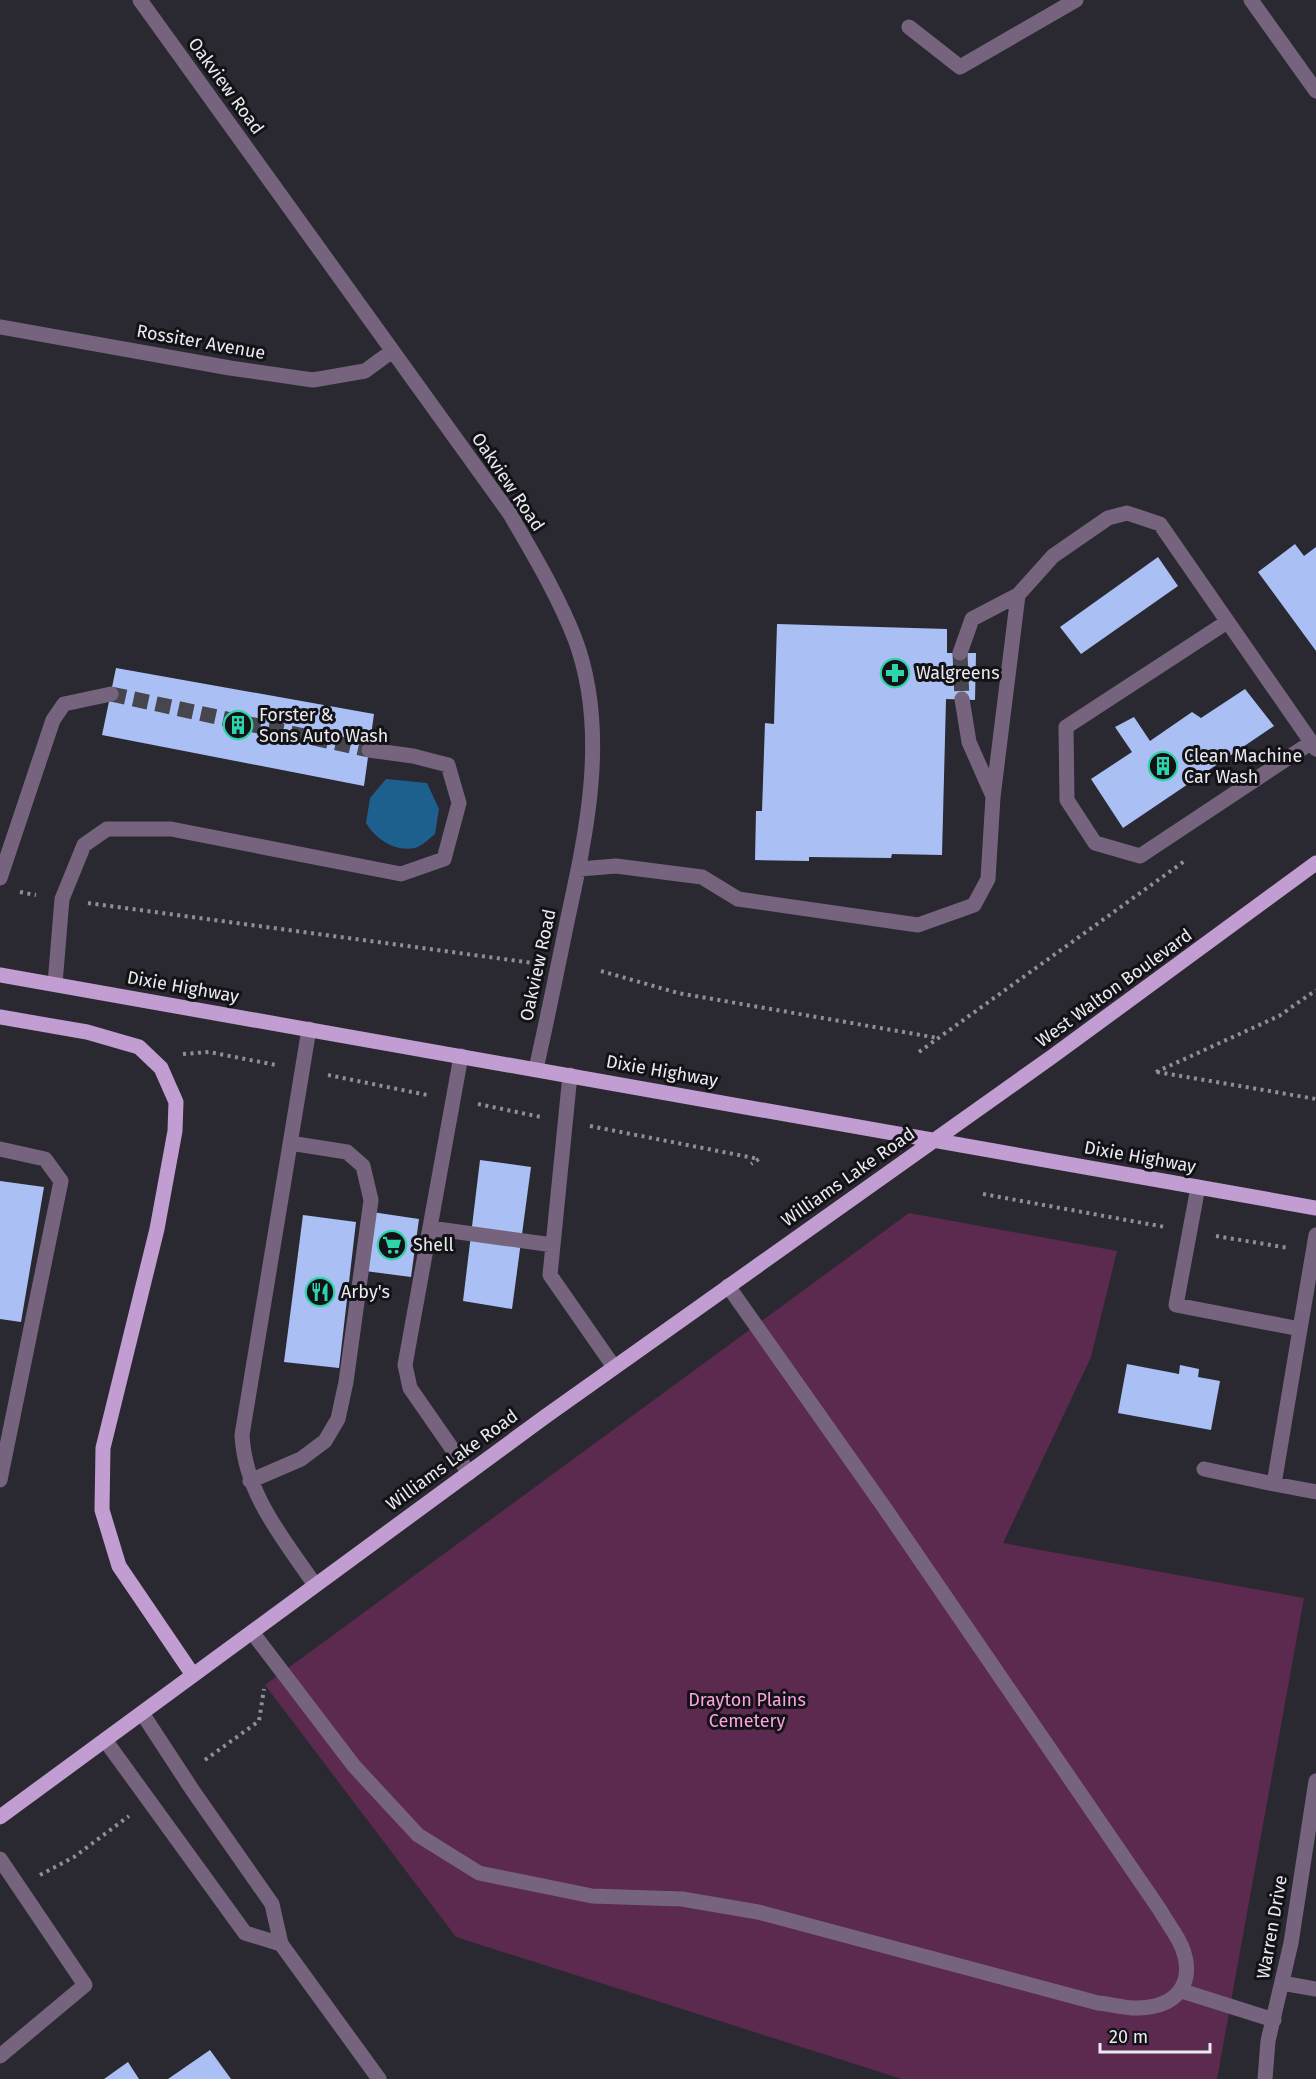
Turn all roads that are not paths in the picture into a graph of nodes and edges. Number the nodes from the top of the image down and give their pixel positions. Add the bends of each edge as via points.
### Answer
1 (140, 0) edge
2 (1076, 0) edge
3 (1251, 0) edge
4 (909, 27) dead end
5 (1316, 91) edge
6 (0, 327) edge
7 (391, 352) junction
8 (1018, 596) junction
9 (1227, 622) junction
10 (960, 653) tunnel mouth
11 (111, 694) tunnel mouth
12 (962, 699) tunnel mouth
13 (1314, 746) edge
14 (369, 750) tunnel mouth
15 (993, 797) junction
16 (1316, 863) edge
17 (579, 869) junction
18 (0, 878) edge
19 (0, 975) edge
20 (55, 984) junction
21 (0, 1017) edge
22 (309, 1029) junction
23 (461, 1056) junction
24 (536, 1069) junction
25 (570, 1075) junction
26 (932, 1141) junction
27 (290, 1143) junction
28 (0, 1149) edge
29 (1198, 1187) junction
30 (1316, 1208) edge
31 (430, 1227) junction
32 (1316, 1235) edge
33 (553, 1245) junction
34 (728, 1286) junction
35 (1300, 1329) junction
36 (614, 1367) junction
37 (1204, 1469) dead end
38 (469, 1473) junction
39 (0, 1480) edge
40 (250, 1481) junction
41 (1274, 1484) junction
42 (1316, 1492) edge
43 (315, 1585) junction
44 (252, 1632) junction
45 (193, 1675) junction
46 (142, 1713) junction
47 (105, 1740) junction
48 (1316, 1781) edge
49 (0, 1817) edge
50 (0, 1858) edge
51 (281, 1944) junction
52 (1282, 1983) junction
53 (1316, 1989) edge
54 (1182, 1991) junction
55 (1274, 2020) junction
56 (0, 2056) edge
57 (379, 2079) edge
58 (1265, 2079) edge

1 - 7 street, Oakview Road
2 - 4 street via 960,67
3 - 5 street
6 - 7 street, Rossiter Avenue via 312,380 365,371
7 - 17 street, Oakview Road via 510,514 550,584 575,640 593,731
8 - 9 street via 1053,556 1108,518 1127,513 1160,524
8 - 10 street via 972,620
8 - 15 street
9 - 13 street
9 - 13 street via 1066,727 1067,800 1095,843 1140,856
11 - 18 street via 64,704 52,720
12 - 15 street via 969,742
14 - 20 street via 448,765 459,803 444,859 401,874 171,829 107,829 84,845 62,899
15 - 17 street via 988,879 975,905 918,925 738,899 702,877 616,866
16 - 26 main road, West Walton Boulevard
17 - 24 street, Oakview Road
19 - 20 main road, Dixie Highway
20 - 22 main road, Dixie Highway
21 - 45 main road via 87,1032 139,1047 161,1068 176,1102 175,1131 157,1229 103,1448 102,1510 119,1566
22 - 23 main road, Dixie Highway
22 - 27 street
23 - 24 main road, Dixie Highway
23 - 31 street
24 - 25 main road, Dixie Highway
25 - 26 main road, Dixie Highway
25 - 33 street
26 - 29 main road, Dixie Highway
26 - 34 main road, Williams Lake Road
27 - 40 street via 242,1435 243,1461
27 - 40 street via 347,1152 363,1166 371,1200 338,1419 325,1441 300,1459
28 - 39 street via 45,1159 61,1181
29 - 30 main road, Dixie Highway
29 - 35 street via 1176,1305
31 - 33 street
31 - 38 street via 405,1365 410,1388
32 - 35 street
33 - 36 street via 550,1275
34 - 36 main road, Williams Lake Road
34 - 54 street via 1160,1910 1183,1950 1187,1976
35 - 41 street
36 - 38 main road, Williams Lake Road
37 - 41 street
38 - 43 main road, Williams Lake Road
40 - 43 street
41 - 42 street
43 - 44 main road, Williams Lake Road
44 - 45 main road, Williams Lake Road
44 - 54 street via 362,1775 418,1835 479,1873 591,1896 682,1899 758,1912 1098,2002 1140,2008 1169,2001
45 - 46 main road, Williams Lake Road
46 - 47 main road, Williams Lake Road
46 - 51 street via 272,1904
47 - 49 main road, Williams Lake Road
47 - 51 street via 245,1933
48 - 52 street, Warren Drive
50 - 56 street via 85,1985
51 - 57 street
52 - 53 street
52 - 55 street, Warren Drive
54 - 55 street
55 - 58 street, Warren Drive

